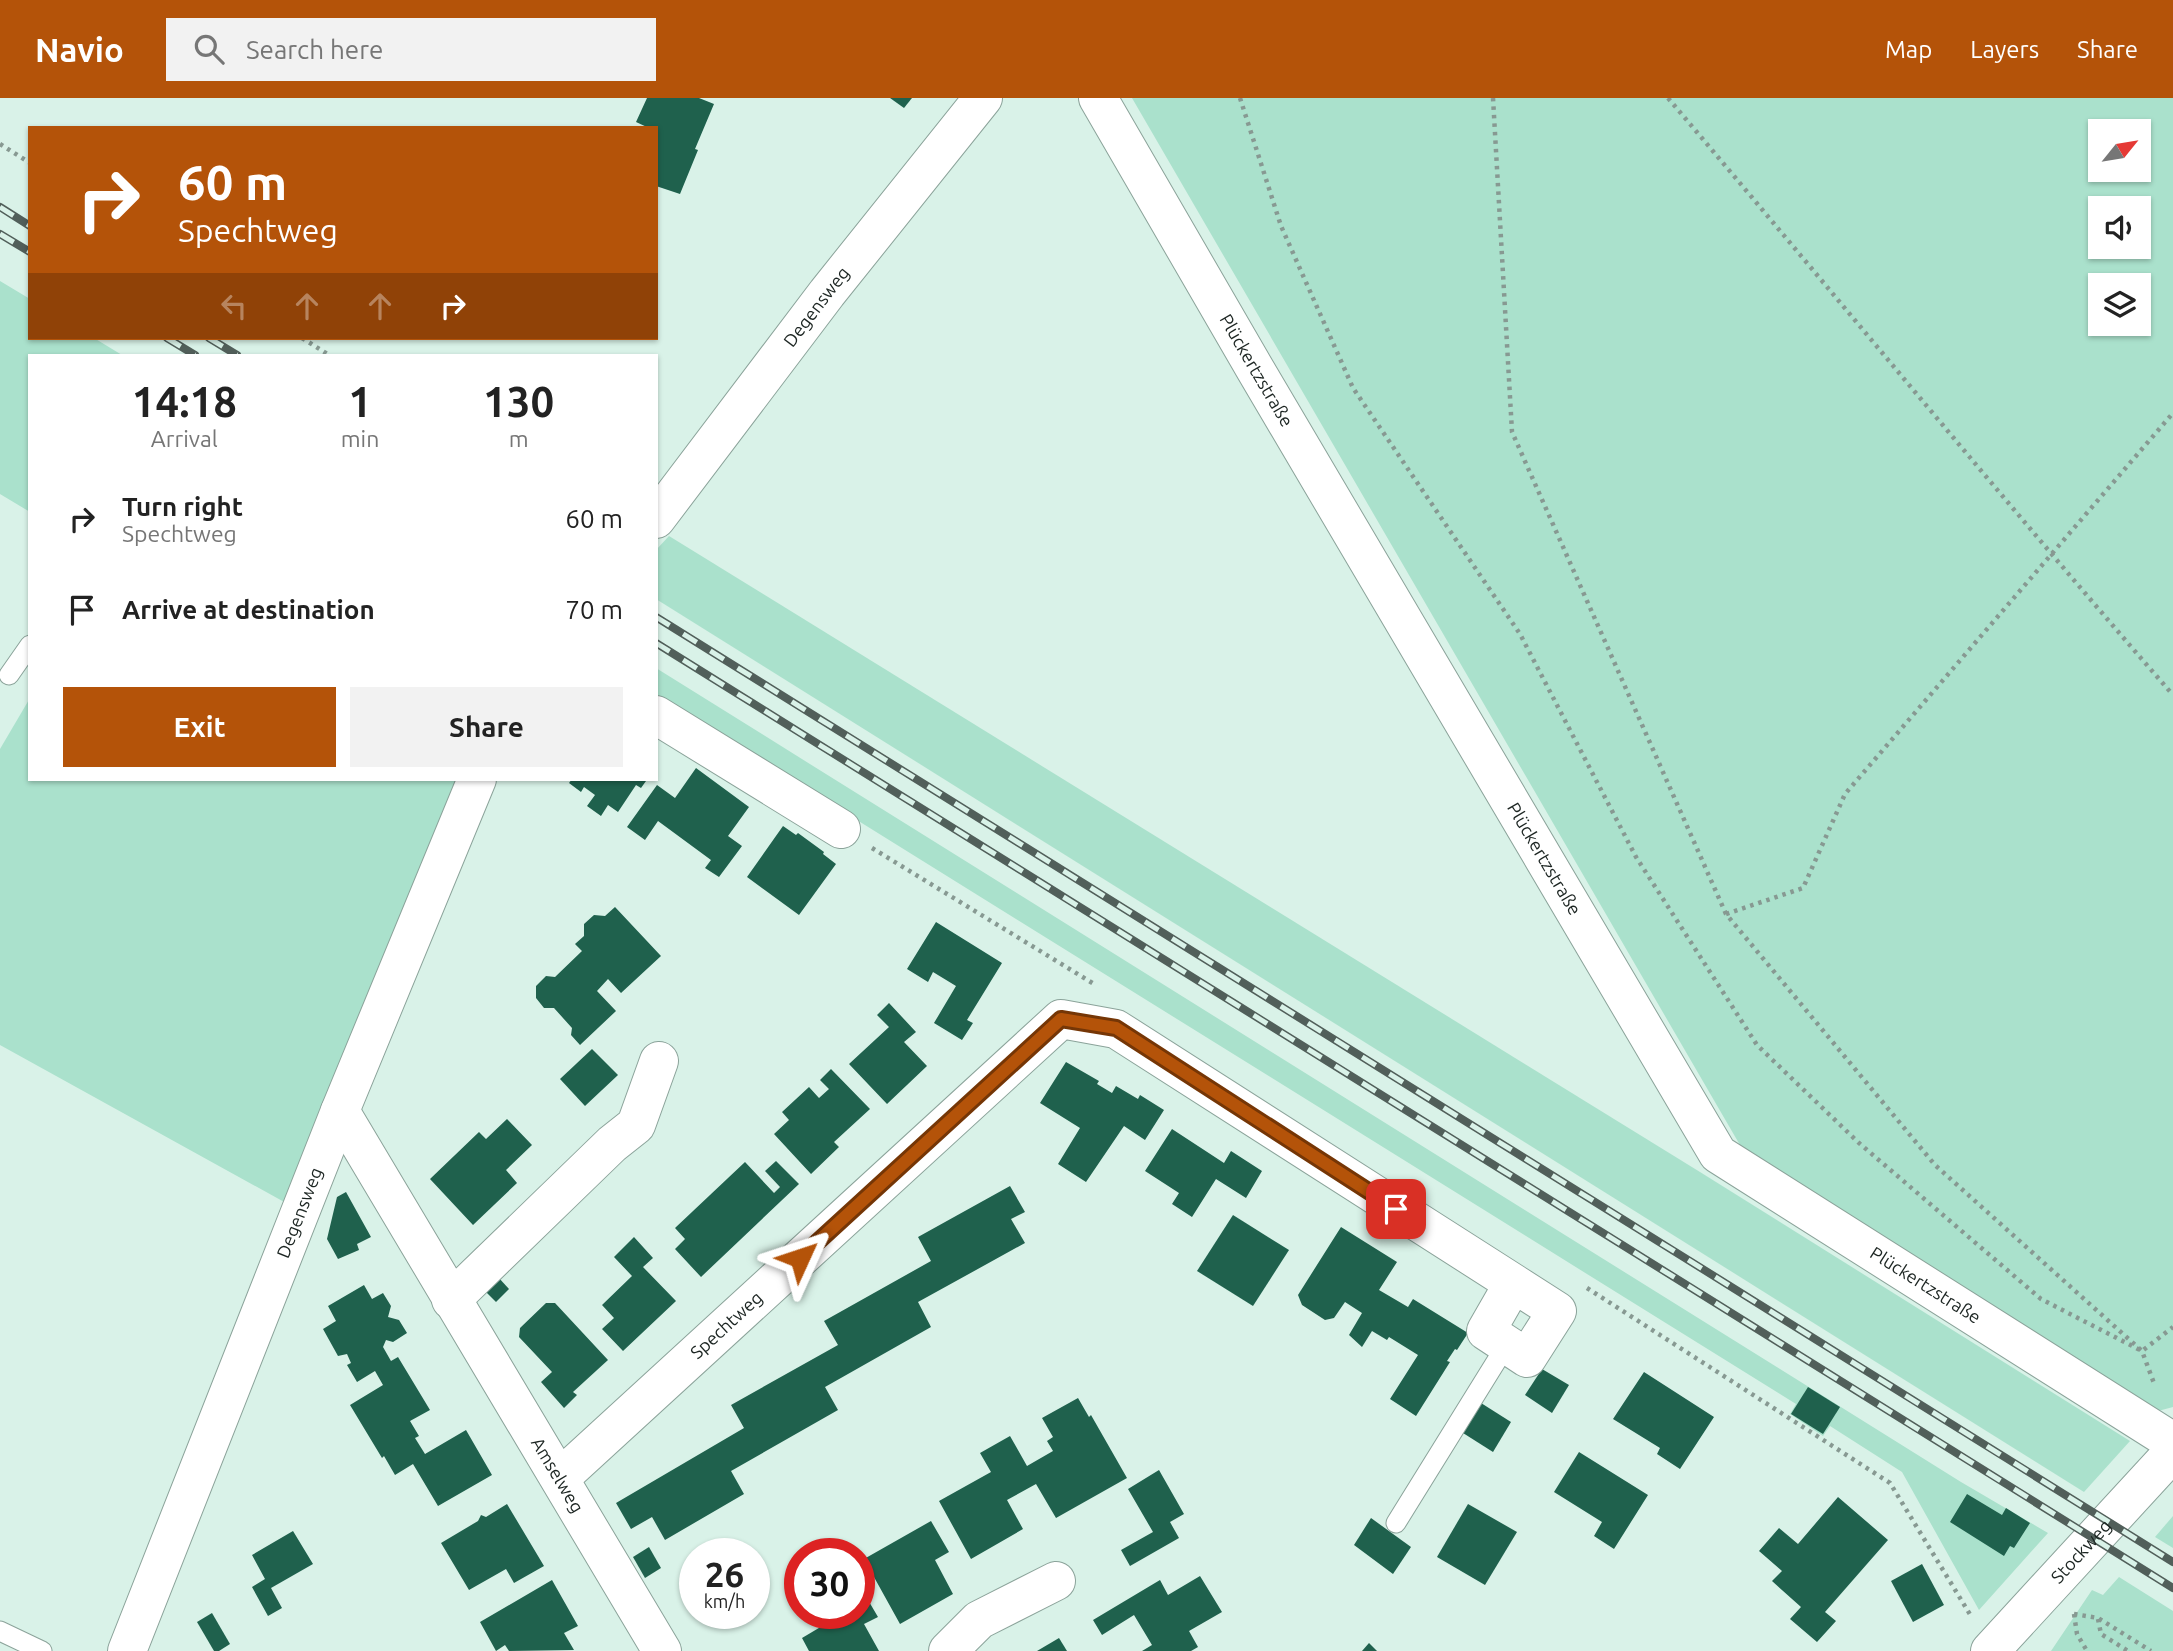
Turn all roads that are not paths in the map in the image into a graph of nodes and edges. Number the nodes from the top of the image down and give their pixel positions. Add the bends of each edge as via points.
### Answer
1 (983, 98) edge
2 (1098, 98) edge
3 (658, 516) edge
4 (28, 648) edge
5 (9, 675) dead end
6 (658, 716) edge
7 (476, 781) edge
8 (841, 829) dead end
9 (659, 1061) dead end
10 (340, 1111) junction
11 (1513, 1284) junction
12 (451, 1300) junction
13 (1507, 1344) junction
14 (2173, 1442) edge
15 (2173, 1452) edge
16 (560, 1478) junction
17 (1396, 1523) dead end
18 (1056, 1581) dead end
19 (0, 1631) edge
20 (42, 1651) edge
21 (127, 1651) edge
22 (662, 1651) edge
23 (948, 1651) edge
24 (1991, 1651) edge

1 - 3 street, Degensweg via 827,293
2 - 14 street, Plückertzstraße via 1718,1154
4 - 5 lane
6 - 8 street
7 - 10 street, Degensweg
9 - 12 street via 636,1125
10 - 12 street, Amselweg
10 - 21 street, Degensweg
11 - 13 street via 1486,1331
11 - 13 street, Spechtweg via 1557,1311 1527,1358
11 - 16 street, Spechtweg via 1116,1028 1061,1019
12 - 16 street, Amselweg
13 - 17 lane
15 - 24 street, Stockweg
16 - 22 street, Amselweg
18 - 23 street via 979,1620
19 - 20 lane

